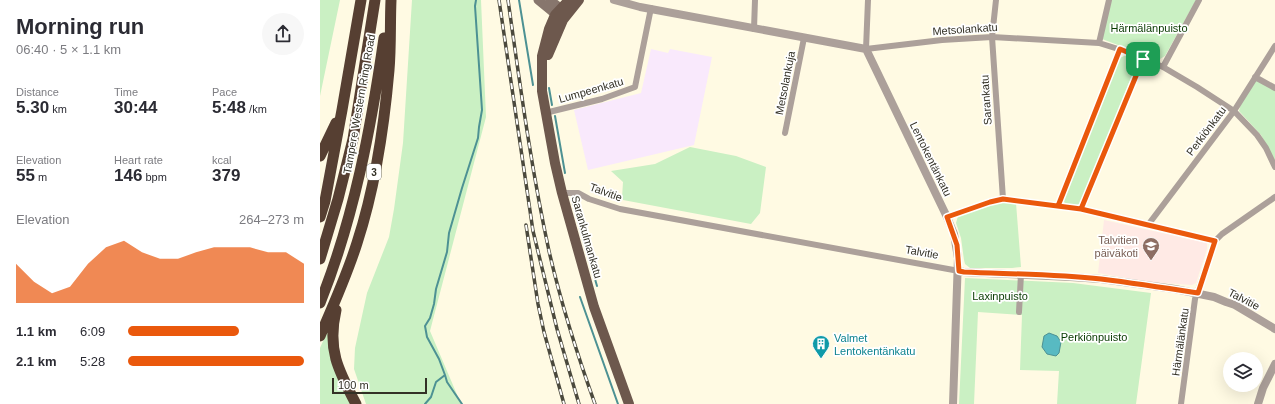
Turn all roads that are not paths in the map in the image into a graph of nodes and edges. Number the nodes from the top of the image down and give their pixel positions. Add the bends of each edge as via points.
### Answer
1 (361, 0) edge
2 (375, 0) edge
3 (390, 0) edge
4 (538, 0) edge
5 (550, 0) edge
6 (569, 0) edge
7 (579, 0) edge
8 (614, 0) edge
9 (755, 0) edge
10 (868, 0) edge
11 (996, 0) edge
12 (1109, 0) edge
13 (1199, 0) edge
14 (651, 8) junction
15 (562, 14) junction
16 (754, 29) junction
17 (992, 37) junction
18 (804, 38) junction
19 (1099, 43) junction
20 (1275, 46) edge
21 (866, 49) junction
22 (1120, 49) junction
23 (1143, 59) junction
24 (1163, 67) junction
25 (1255, 77) junction
26 (1275, 88) edge
27 (342, 110) junction
28 (1234, 111) junction
29 (545, 113) junction
30 (785, 133) dead end
31 (320, 156) edge
32 (1275, 168) edge
33 (562, 193) junction
34 (1275, 197) edge
35 (1003, 199) junction
36 (1058, 206) junction
37 (1081, 209) junction
38 (320, 217) edge
39 (947, 217) junction
40 (1148, 226) junction
41 (1215, 241) junction
42 (320, 259) edge
43 (959, 271) junction
44 (1021, 274) junction
45 (341, 286) junction
46 (1198, 293) junction
47 (320, 303) edge
48 (1019, 312) dead end
49 (1275, 329) edge
50 (320, 336) edge
51 (1275, 364) edge
52 (356, 404) edge
53 (628, 404) edge
54 (953, 404) edge
55 (1181, 404) edge
56 (1258, 404) edge

1 - 27 highway
2 - 42 highway, Tampere Western Ring Road via 353,138
3 - 45 highway, 3 via 389,69 380,140 365,214
3 - 47 highway, Tampere Western Ring Road via 358,183 342,241
4 - 15 main road
5 - 15 main road
6 - 15 main road
7 - 15 main road
8 - 14 street, Metsolankatu
9 - 16 street
10 - 21 street, Lentokentänkatu
11 - 17 street, Sarankatu
12 - 19 street
13 - 24 street
14 - 16 street, Metsolankatu
14 - 29 street, Lumpeenkatu via 635,87 602,99
15 - 29 main road, Sarankulmankatu via 543,72
16 - 18 street, Metsolankatu
17 - 19 street, Metsolankatu
17 - 21 street, Metsolankatu
17 - 35 street, Sarankatu
18 - 21 street, Metsolankatu
18 - 30 street, Metsolankuja
19 - 22 street, Metsolankatu
20 - 25 street, Perkiönkatu
21 - 39 street, Lentokentänkatu
22 - 23 street, Metsolankatu
22 - 36 street
23 - 24 street, Metsolankatu
23 - 37 street
24 - 28 street, Metsolankatu
25 - 26 street
25 - 28 street, Perkiönkatu
27 - 31 highway
27 - 38 highway
28 - 32 street, Metsolankatu via 1257,135
28 - 40 street, Perkiönkatu
29 - 33 main road, Sarankulmankatu
33 - 43 street, Talvitie via 578,193 620,209
33 - 53 main road, Sarankulmankatu via 594,306
34 - 41 street
35 - 36 street
35 - 39 street
36 - 37 street
37 - 40 street
39 - 43 street, Lentokentänkatu via 957,245
40 - 41 street
41 - 46 street, Härmälänkatu
43 - 44 street, Talvitie
43 - 54 street, Lentokentänkatu
44 - 46 street, Talvitie via 1100,279
44 - 48 street
45 - 50 highway, 3
45 - 52 highway via 332,343 342,379
46 - 49 street, Talvitie via 1214,296 1235,305
46 - 55 street, Härmälänkatu
51 - 56 street

